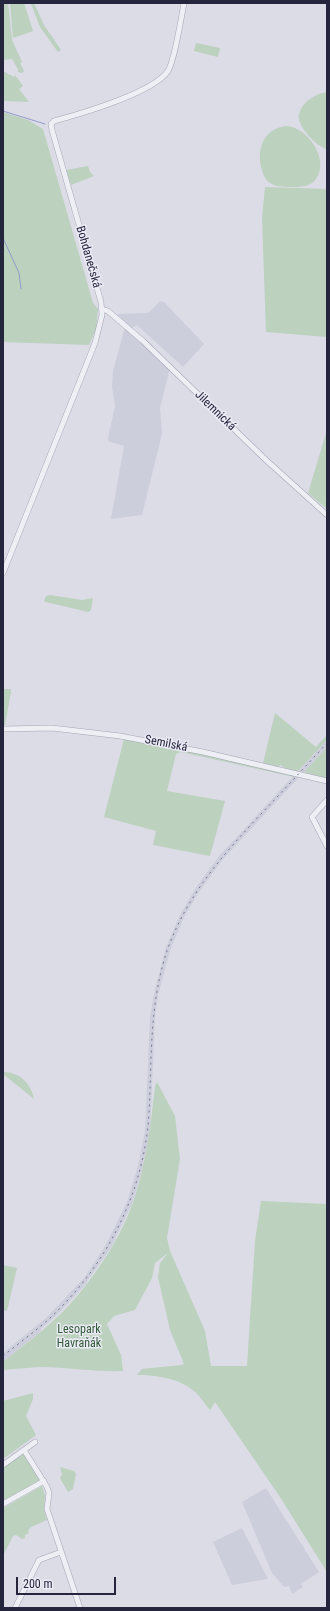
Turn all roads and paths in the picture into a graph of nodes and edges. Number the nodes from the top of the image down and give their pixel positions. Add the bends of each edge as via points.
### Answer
1 (184, 3) edge
2 (102, 309) junction
3 (327, 515) edge
4 (3, 573) edge
5 (3, 729) edge
6 (327, 781) edge
7 (327, 800) edge
8 (327, 846) edge
9 (34, 1442) dead end
10 (24, 1450) junction
11 (3, 1465) edge
12 (44, 1481) junction
13 (3, 1504) edge
14 (61, 1552) junction
15 (15, 1608) edge
16 (80, 1608) edge

1 - 2 street, Bohdanečská via 172,61 164,76 137,92 51,124
2 - 3 street, Jilemnická via 108,311 143,341
2 - 4 street, Bohdanečská via 95,343
5 - 6 street, Semilská via 52,728 120,736 204,752
7 - 8 street via 312,817
9 - 10 street
10 - 11 street
10 - 12 street
12 - 13 street
12 - 14 street via 48,1493 47,1509
14 - 15 street via 39,1560
14 - 16 street

